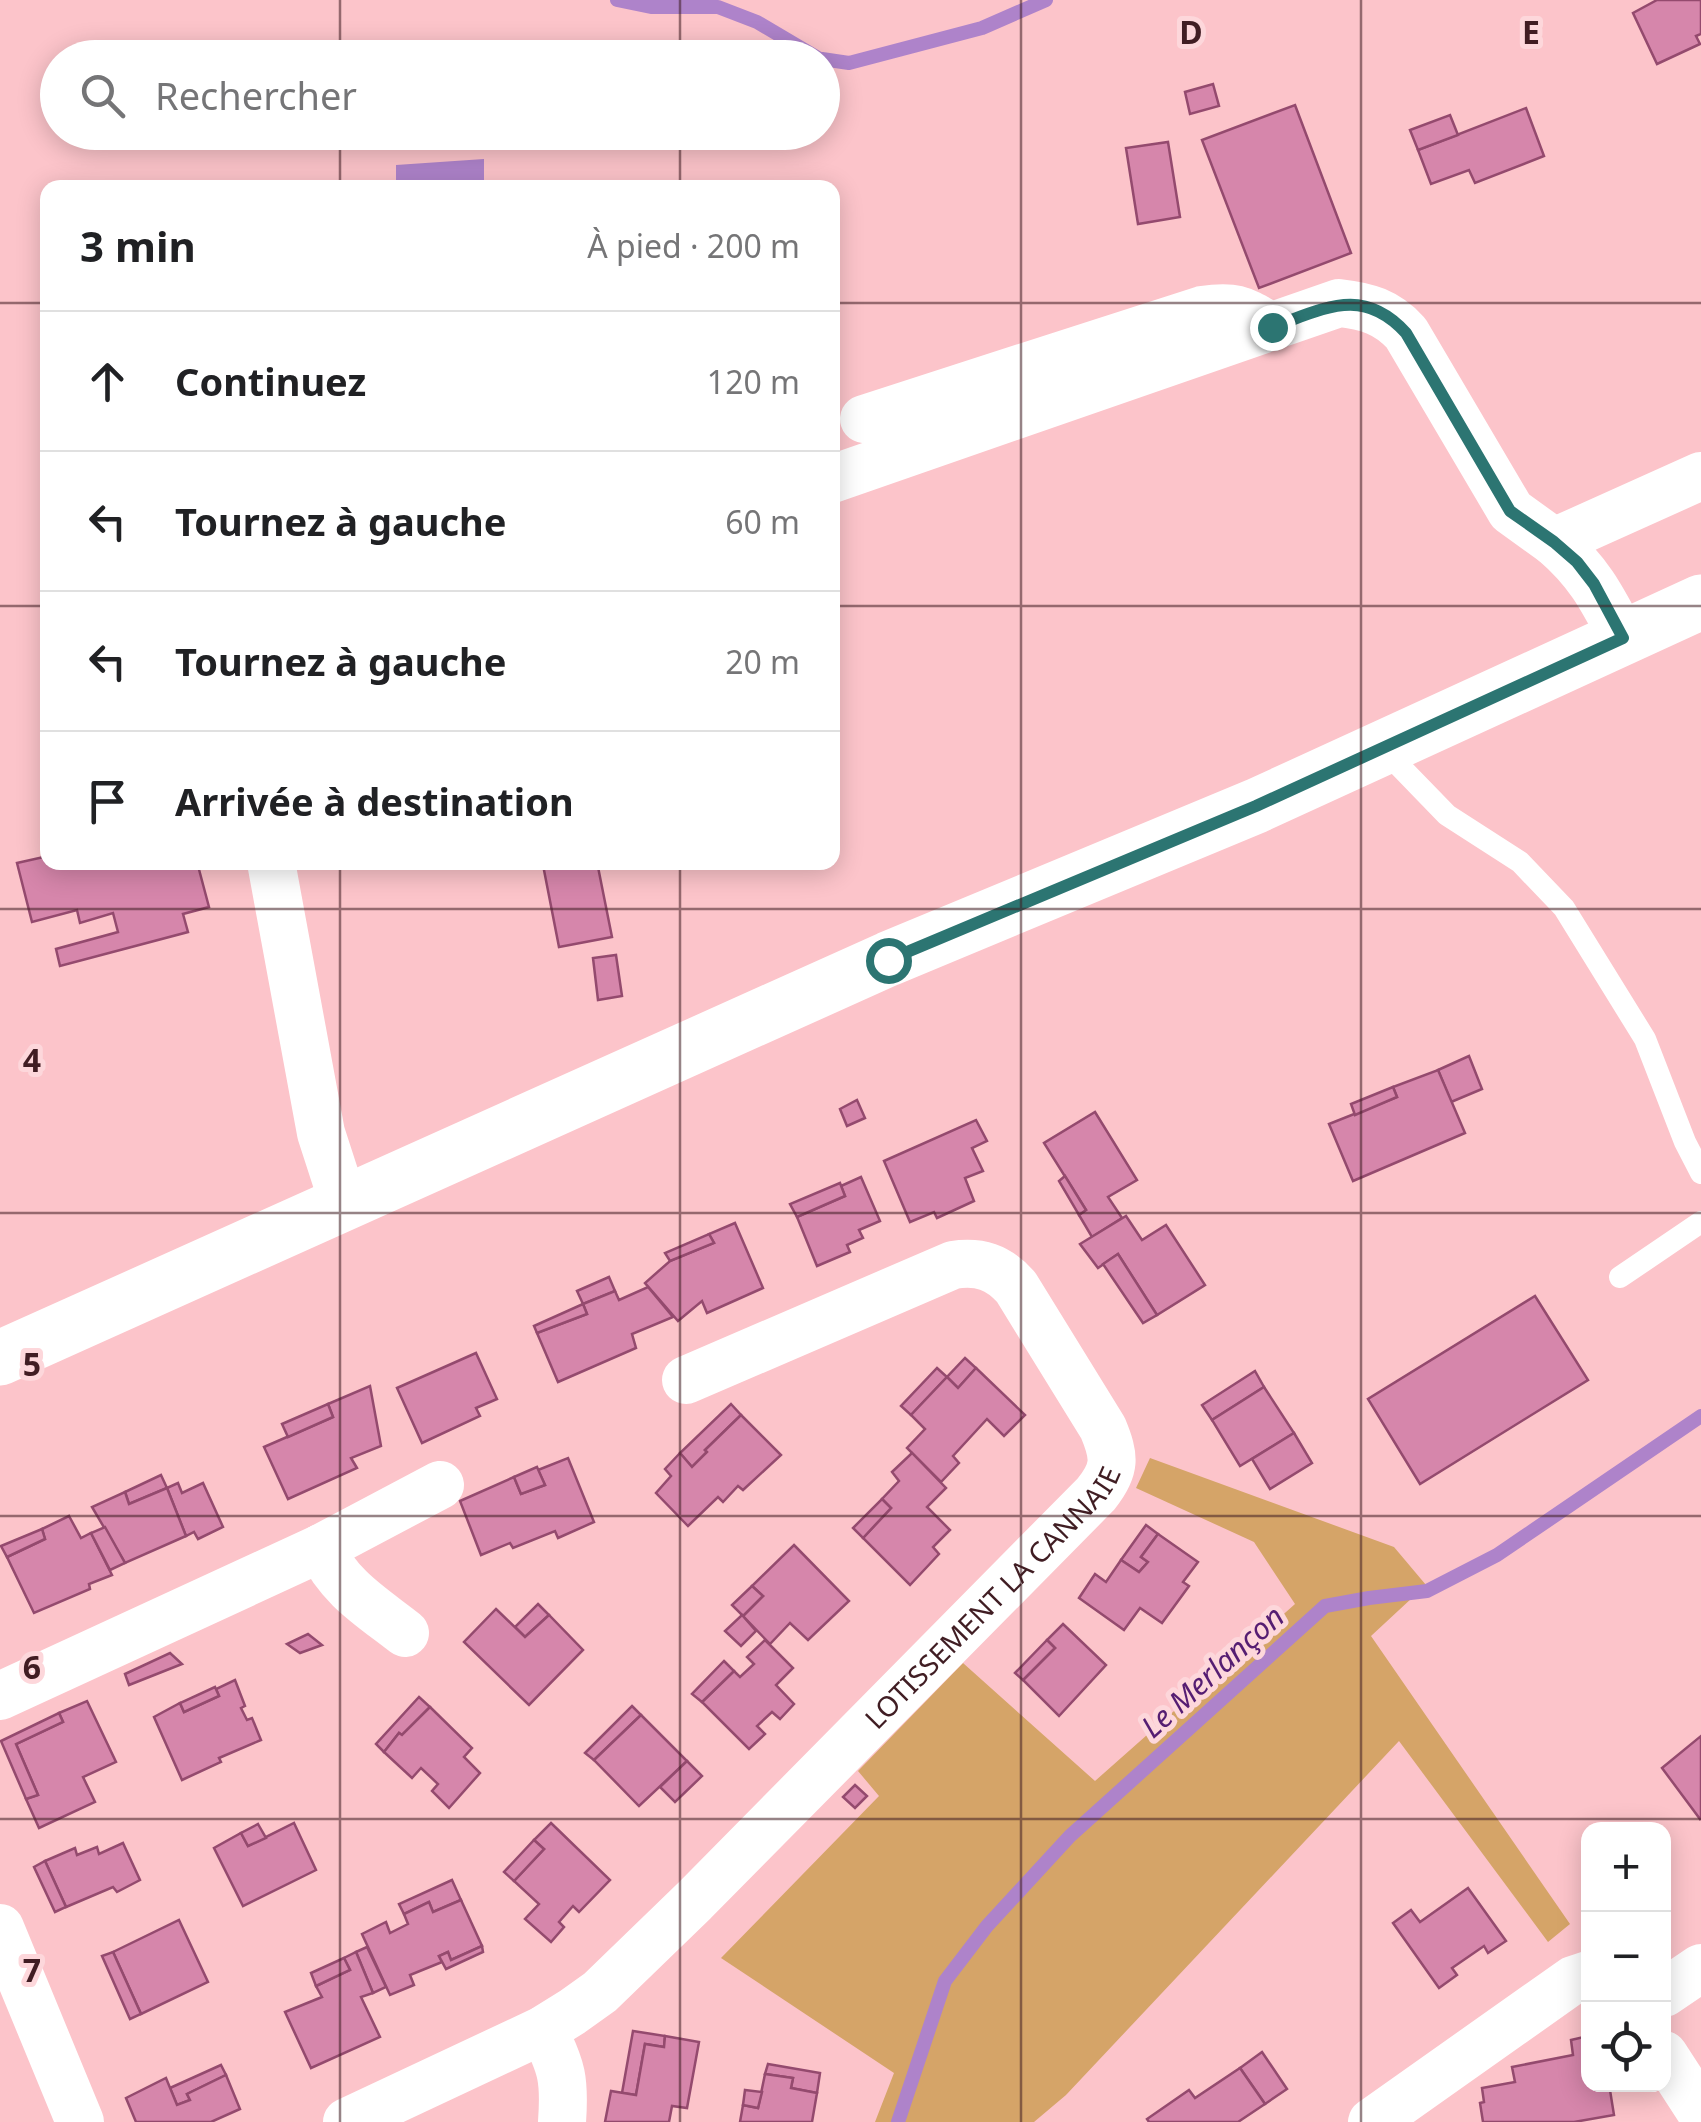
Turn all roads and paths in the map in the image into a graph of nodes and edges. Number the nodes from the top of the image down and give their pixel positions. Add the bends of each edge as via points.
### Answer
1 (1272, 327) junction
2 (864, 419) dead end
3 (840, 476) edge
4 (1701, 476) edge
5 (1554, 542) junction
6 (1701, 602) edge
7 (1623, 638) junction
8 (1382, 748) junction
9 (272, 870) edge
10 (1701, 1173) edge
11 (344, 1204) junction
12 (1701, 1222) edge
13 (1620, 1277) dead end
14 (0, 1358) edge
15 (686, 1380) dead end
16 (440, 1486) dead end
17 (322, 1548) junction
18 (405, 1634) dead end
19 (0, 1696) edge
20 (0, 1928) edge
21 (1701, 1968) edge
22 (1581, 1977) edge
23 (1671, 1988) edge
24 (543, 2030) junction
25 (1671, 2065) edge
26 (1701, 2112) edge
27 (80, 2122) edge
28 (347, 2122) edge
29 (562, 2122) edge
30 (1372, 2122) edge

1 - 2 street via 1244,310 1202,310
1 - 3 street
1 - 5 street via 1339,304 1394,320 1510,511
4 - 5 street
5 - 7 street via 1594,584
6 - 7 main road
7 - 8 main road
8 - 10 lane via 1447,814 1520,862 1564,908 1645,1038
8 - 11 main road
9 - 11 street via 321,1134
11 - 14 main road
12 - 13 lane
15 - 24 street, LOTISSEMENT LA CANNAIE via 971,1262 1005,1274 1016,1287 1103,1428 1112,1465 1096,1494 694,1901 600,1992
16 - 17 street
17 - 18 street via 342,1583
17 - 19 street
20 - 27 street
21 - 23 street
22 - 30 street
24 - 28 street, LOTISSEMENT LA CANNAIE
24 - 29 street via 564,2081
25 - 26 street

